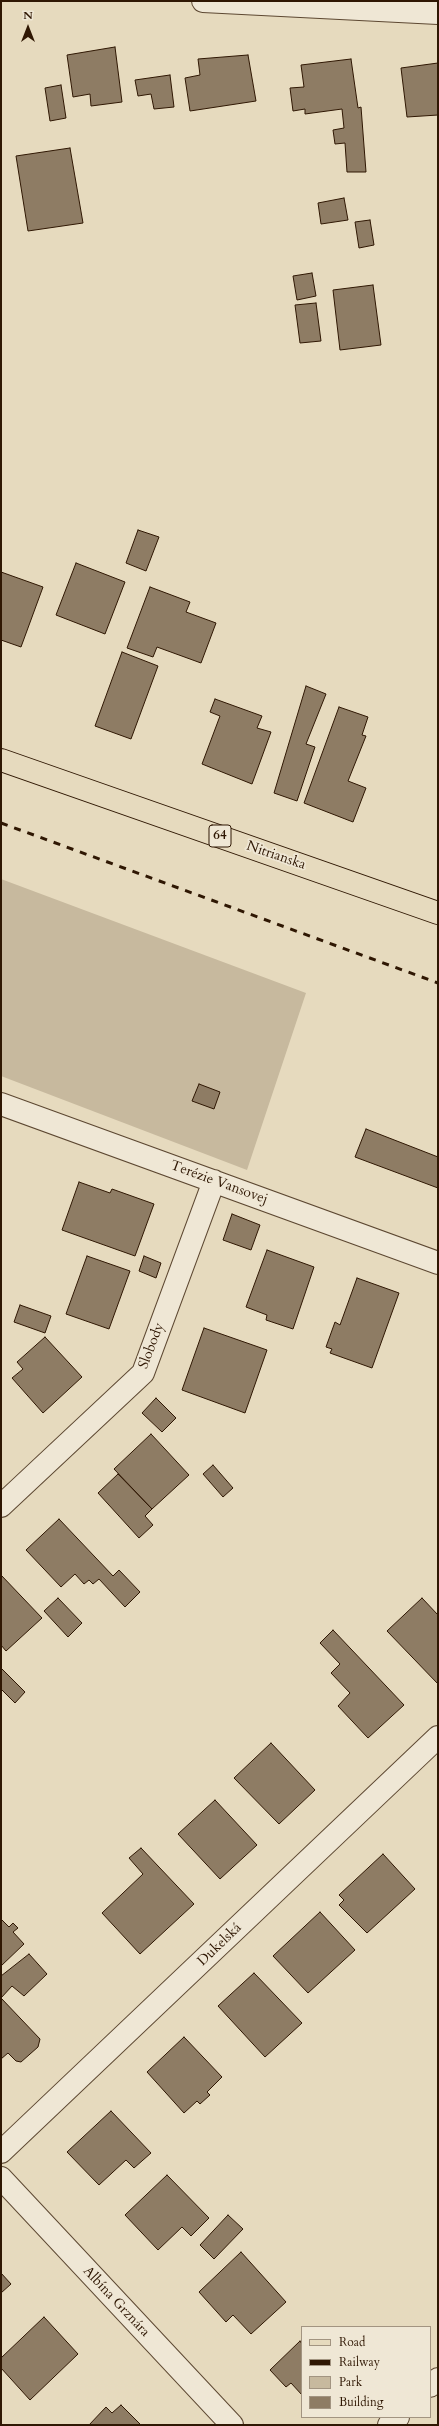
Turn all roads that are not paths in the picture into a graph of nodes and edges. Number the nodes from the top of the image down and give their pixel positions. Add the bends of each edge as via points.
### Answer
1 (203, 1) edge
2 (438, 13) edge
3 (1, 760) edge
4 (438, 912) edge
5 (1, 1104) edge
6 (214, 1182) junction
7 (438, 1263) edge
8 (1, 1506) edge
9 (438, 1737) edge
10 (1, 2152) edge
11 (1, 2178) edge
12 (397, 2418) edge
13 (232, 2425) edge
14 (389, 2425) edge

1 - 2 street
3 - 4 main road, Nitrianska / 64
5 - 6 street, Terézie Vansovej
6 - 7 street, Terézie Vansovej
6 - 8 street, Slobody via 143,1373
9 - 10 street, Dukelská
11 - 13 street, Albína Grznára
12 - 14 street

